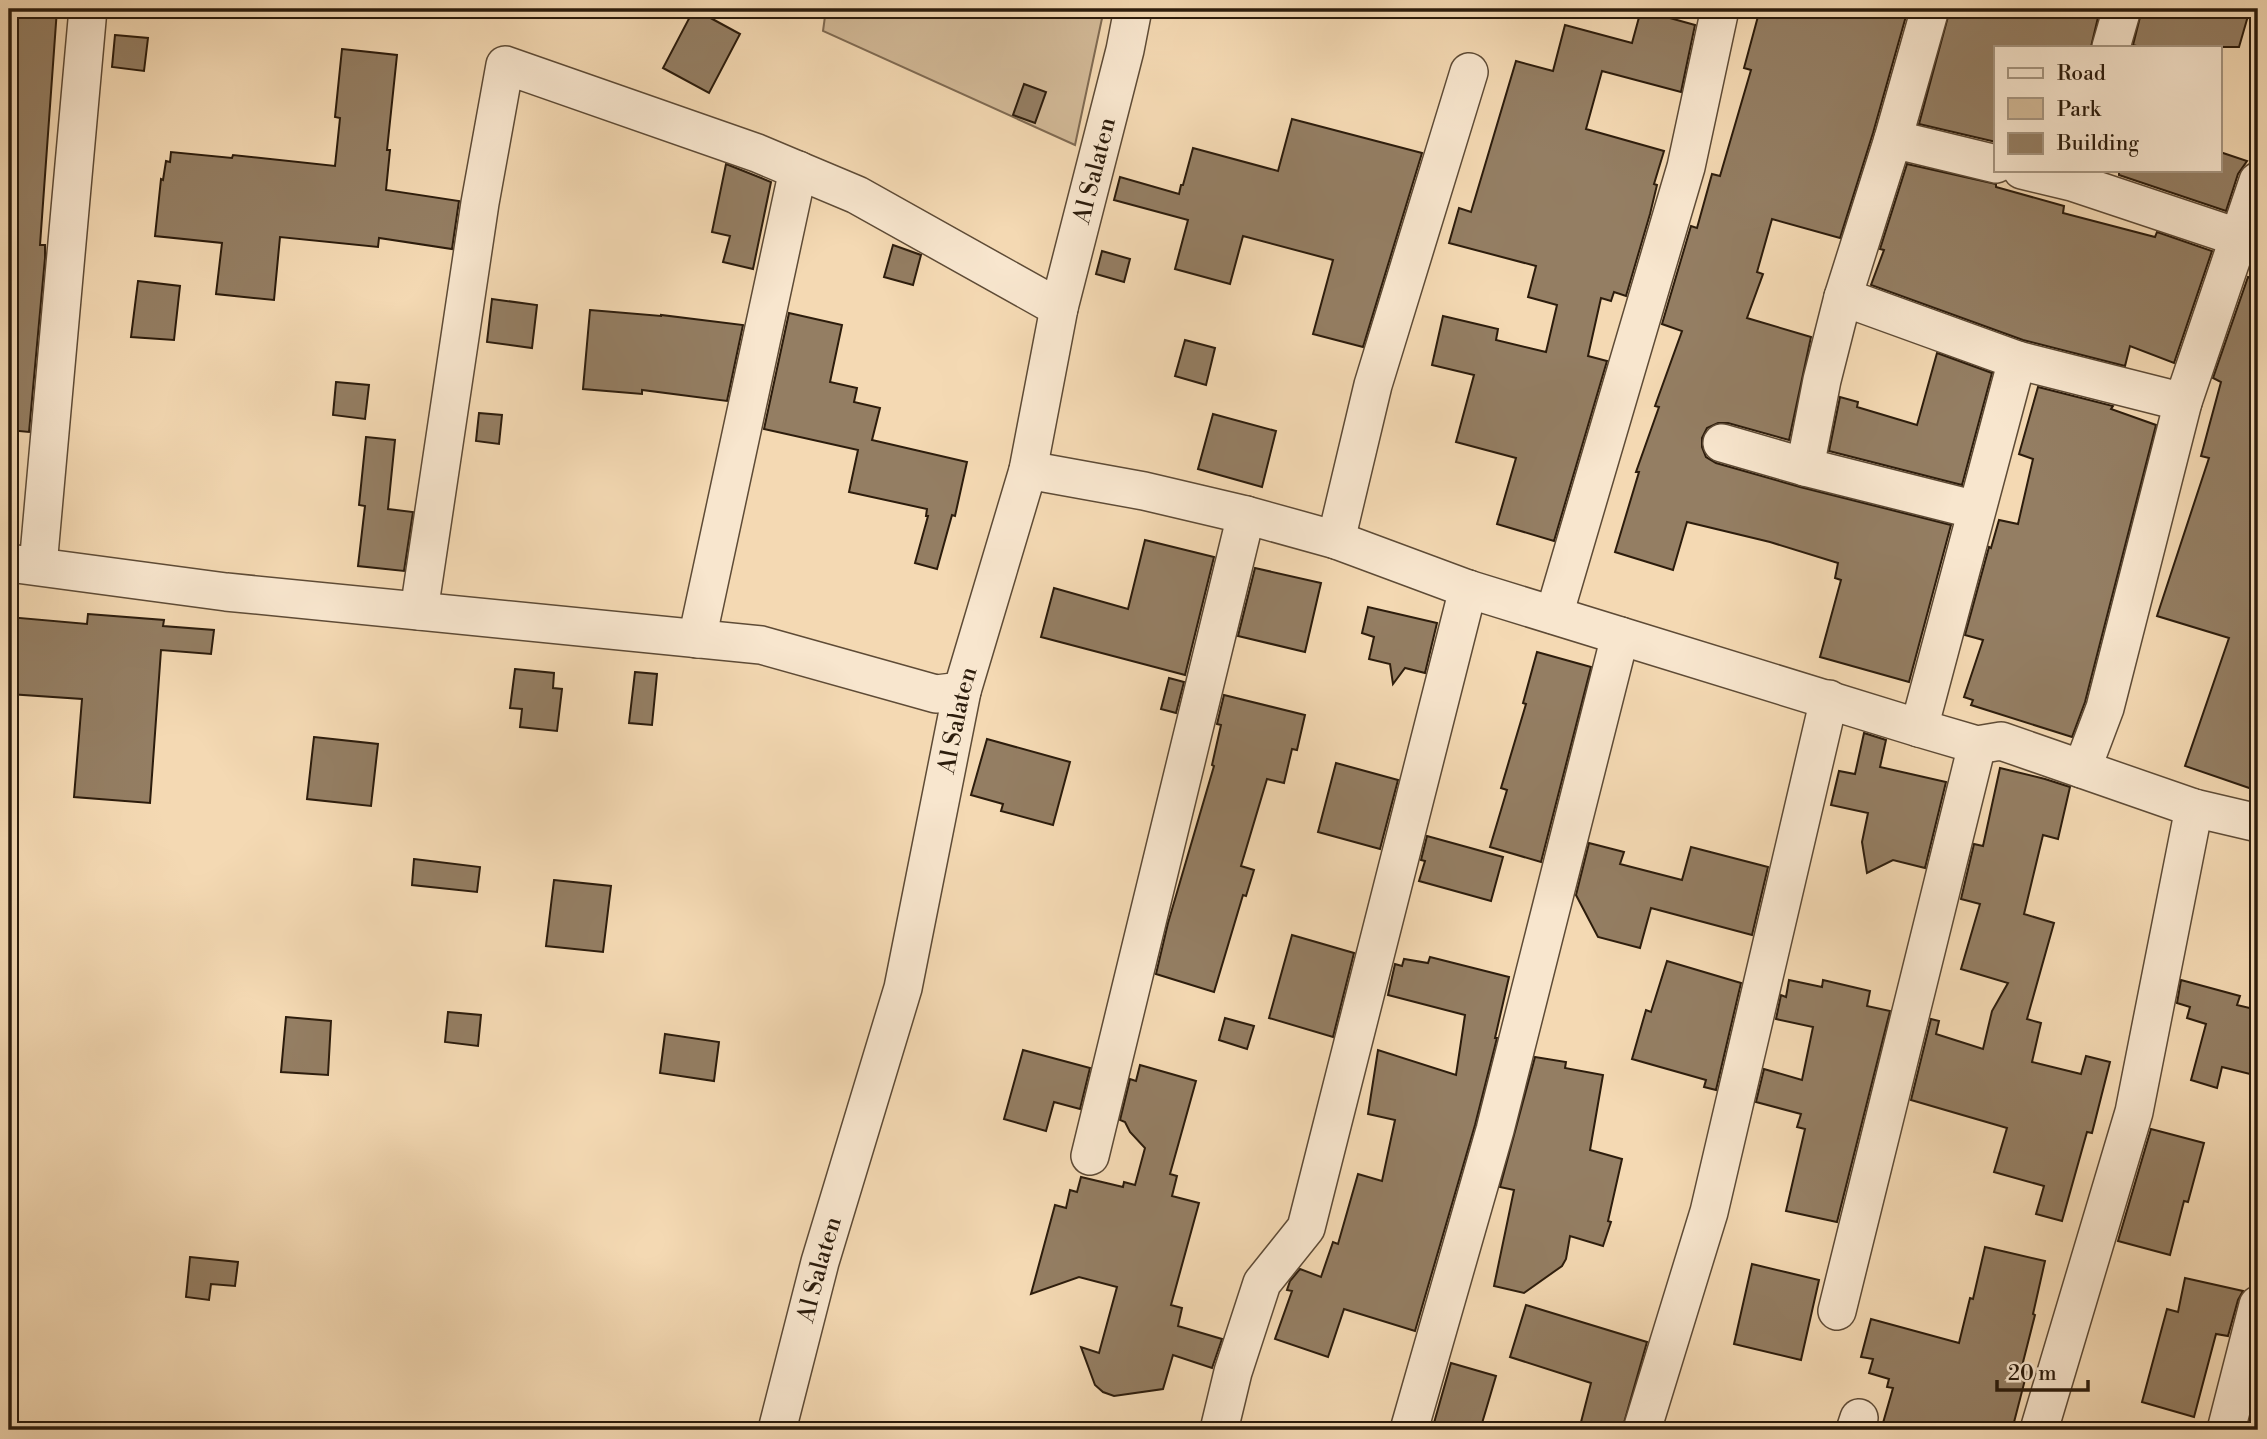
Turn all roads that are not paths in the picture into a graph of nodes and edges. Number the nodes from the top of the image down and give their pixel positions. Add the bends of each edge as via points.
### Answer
1 (88, 9) edge
2 (1133, 9) edge
3 (1720, 9) edge
4 (1930, 9) edge
5 (2122, 9) edge
6 (2111, 46) edge
7 (1469, 72) dead end
8 (1893, 139) junction
9 (1994, 163) edge
10 (797, 170) junction
11 (2039, 172) edge
12 (2074, 176) edge
13 (2258, 181) edge
14 (2240, 238) junction
15 (1843, 297) junction
16 (1059, 308) junction
17 (2017, 360) junction
18 (2183, 402) junction
19 (1722, 443) dead end
20 (1805, 467) junction
21 (1028, 470) junction
22 (1976, 510) junction
23 (1246, 515) junction
24 (1336, 540) junction
25 (24, 564) edge
26 (1468, 589) junction
27 (419, 611) junction
28 (1554, 615) junction
29 (1620, 636) junction
30 (697, 639) junction
31 (962, 691) junction
32 (1829, 699) junction
33 (1919, 728) junction
34 (1977, 745) junction
35 (2082, 769) junction
36 (2194, 808) junction
37 (2258, 823) edge
38 (1090, 1156) dead end
39 (2258, 1305) edge
40 (1838, 1311) dead end
41 (777, 1430) edge
42 (1219, 1430) edge
43 (1409, 1430) edge
44 (1642, 1430) edge
45 (2039, 1430) edge
46 (2226, 1430) edge

1 - 25 street
2 - 16 street, Al Salaten
3 - 28 street via 1686,167
4 - 8 street
5 - 6 street
7 - 24 street via 1373,385
8 - 9 street
8 - 15 street
10 - 16 street via 857,195
10 - 27 street via 652,114 505,65
10 - 30 street
11 - 12 street
12 - 14 street
13 - 14 street
14 - 18 street
15 - 17 street
15 - 20 street
16 - 21 street, Al Salaten
17 - 18 street
17 - 22 street
18 - 35 street via 2105,708
19 - 20 street
20 - 22 street
21 - 23 street
21 - 31 street, Al Salaten
22 - 33 street
23 - 24 street
23 - 38 street
24 - 26 street
25 - 27 street via 226,592
26 - 28 street
26 - 42 street via 1306,1228 1262,1283
27 - 30 street
28 - 29 street
29 - 32 street
29 - 43 street via 1495,1130
30 - 31 street via 761,645 936,694
31 - 41 street, Al Salaten via 904,988 820,1262
32 - 33 street
32 - 44 street via 1709,1212
33 - 34 street
34 - 35 street via 2001,741
34 - 40 street
35 - 36 street
36 - 37 street
36 - 45 street via 2134,1112
39 - 46 street

